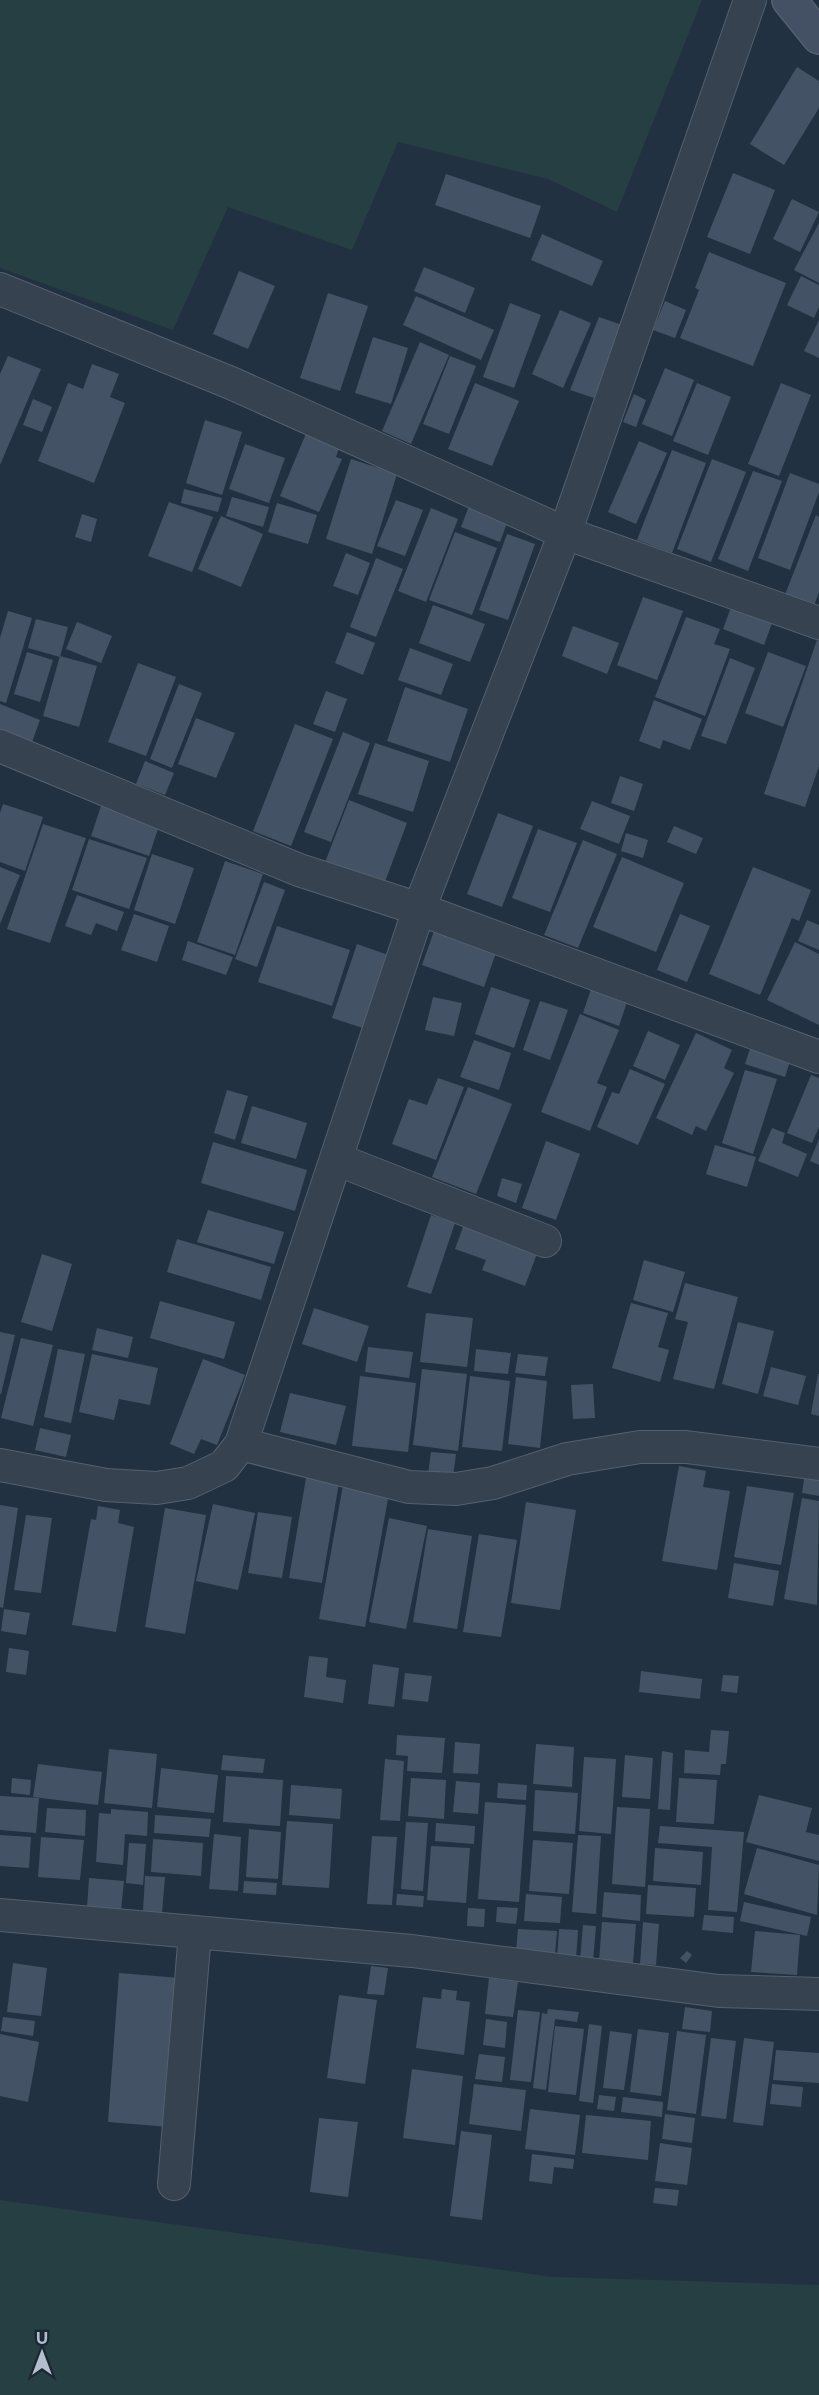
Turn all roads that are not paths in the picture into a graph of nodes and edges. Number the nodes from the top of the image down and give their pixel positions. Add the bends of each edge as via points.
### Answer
1 (750, 0) edge
2 (789, 0) edge
3 (819, 37) edge
4 (0, 289) edge
5 (565, 533) junction
6 (819, 623) edge
7 (0, 746) edge
8 (419, 909) junction
9 (819, 1057) edge
10 (336, 1159) junction
11 (545, 1241) dead end
12 (242, 1444) junction
13 (819, 1464) edge
14 (0, 1465) edge
15 (0, 1915) edge
16 (195, 1932) junction
17 (819, 1994) edge
18 (174, 2184) dead end

1 - 5 street
2 - 3 street
4 - 5 street via 231,383
5 - 6 street
5 - 8 street
7 - 8 street via 299,870
8 - 9 street
8 - 10 street
10 - 11 street
10 - 12 street
12 - 13 street via 409,1487 456,1489 493,1483 567,1459 640,1447 686,1447
12 - 14 street via 225,1466 188,1483 157,1488 106,1485
15 - 16 street
16 - 17 street via 412,1951 719,1991
16 - 18 street

